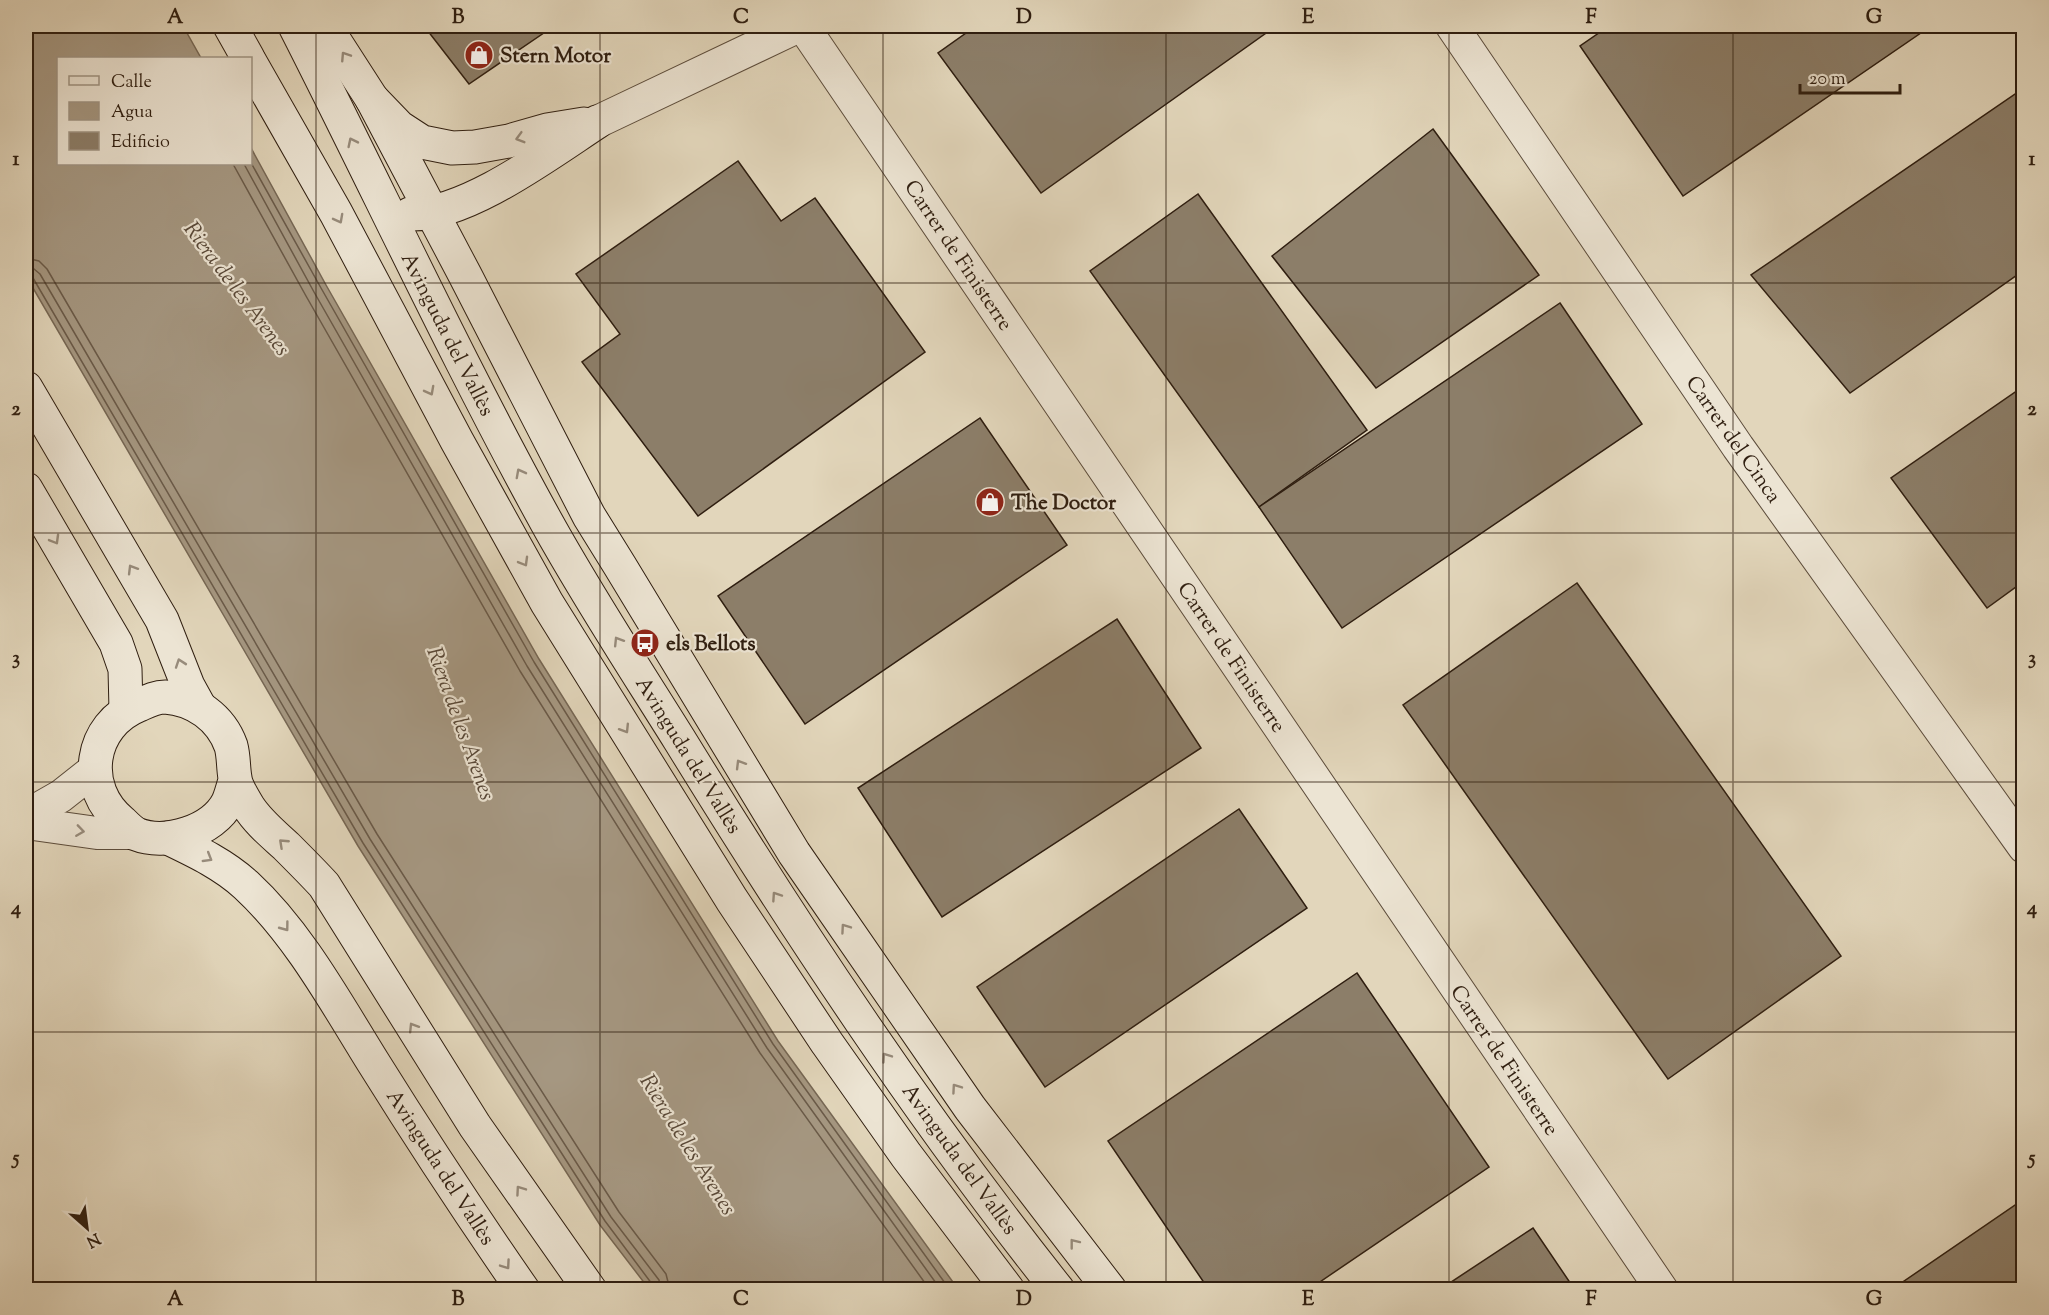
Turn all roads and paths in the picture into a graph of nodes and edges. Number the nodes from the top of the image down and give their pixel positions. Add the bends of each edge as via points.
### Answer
1 (230, 26) edge
2 (295, 26) edge
3 (323, 26) edge
4 (801, 26) edge
5 (1452, 26) edge
6 (248, 57) edge
7 (252, 64) edge
8 (372, 99) junction
9 (597, 122) junction
10 (290, 131) junction
11 (465, 147) junction
12 (444, 208) junction
13 (387, 214) junction
14 (26, 388) edge
15 (26, 489) edge
16 (199, 706) junction
17 (126, 710) junction
18 (94, 770) junction
19 (235, 780) junction
20 (26, 816) edge
21 (26, 823) edge
22 (135, 833) junction
23 (168, 838) junction
24 (2024, 847) edge
25 (523, 1290) edge
26 (590, 1290) edge
27 (1008, 1290) edge
28 (1058, 1290) edge
29 (1110, 1290) edge
30 (1662, 1290) edge

1 - 6 main road, Avinguda del Vallès
13 -> 2 main road, Avinguda del Vallès
8 -> 3 main road
4 - 9 street
4 - 30 street, Carrer de Finisterre
5 - 24 street, Carrer del Cinca via 1738,447
7 - 10 main road, Avinguda del Vallès
8 - 11 main road via 399,127 422,142
8 - 12 main road
9 -> 11 main road
9 - 12 main road via 525,170
10 - 13 main road via 354,197
10 -> 27 main road, Avinguda del Vallès via 547,603 732,900 827,1043
11 - 12 main road
12 - 13 main road via 415,215
29 -> 12 main road via 970,1108 794,853 589,516
28 -> 13 main road, Avinguda del Vallès via 857,1017 762,874 552,532
16 -> 14 main road via 162,620
15 -> 17 main road via 116,643 125,669
16 - 17 main road via 164,697
16 - 19 main road via 227,738
17 - 18 main road via 109,726 98,747
18 - 20 street via 61,796
18 - 22 main road via 109,812
19 - 23 main road via 228,803 213,818 194,832
26 -> 19 main road via 475,1126 324,885 259,819
21 -> 22 street via 97,833
22 - 23 main road
23 -> 25 main road, Avinguda del Vallès via 225,869 283,923 433,1158

